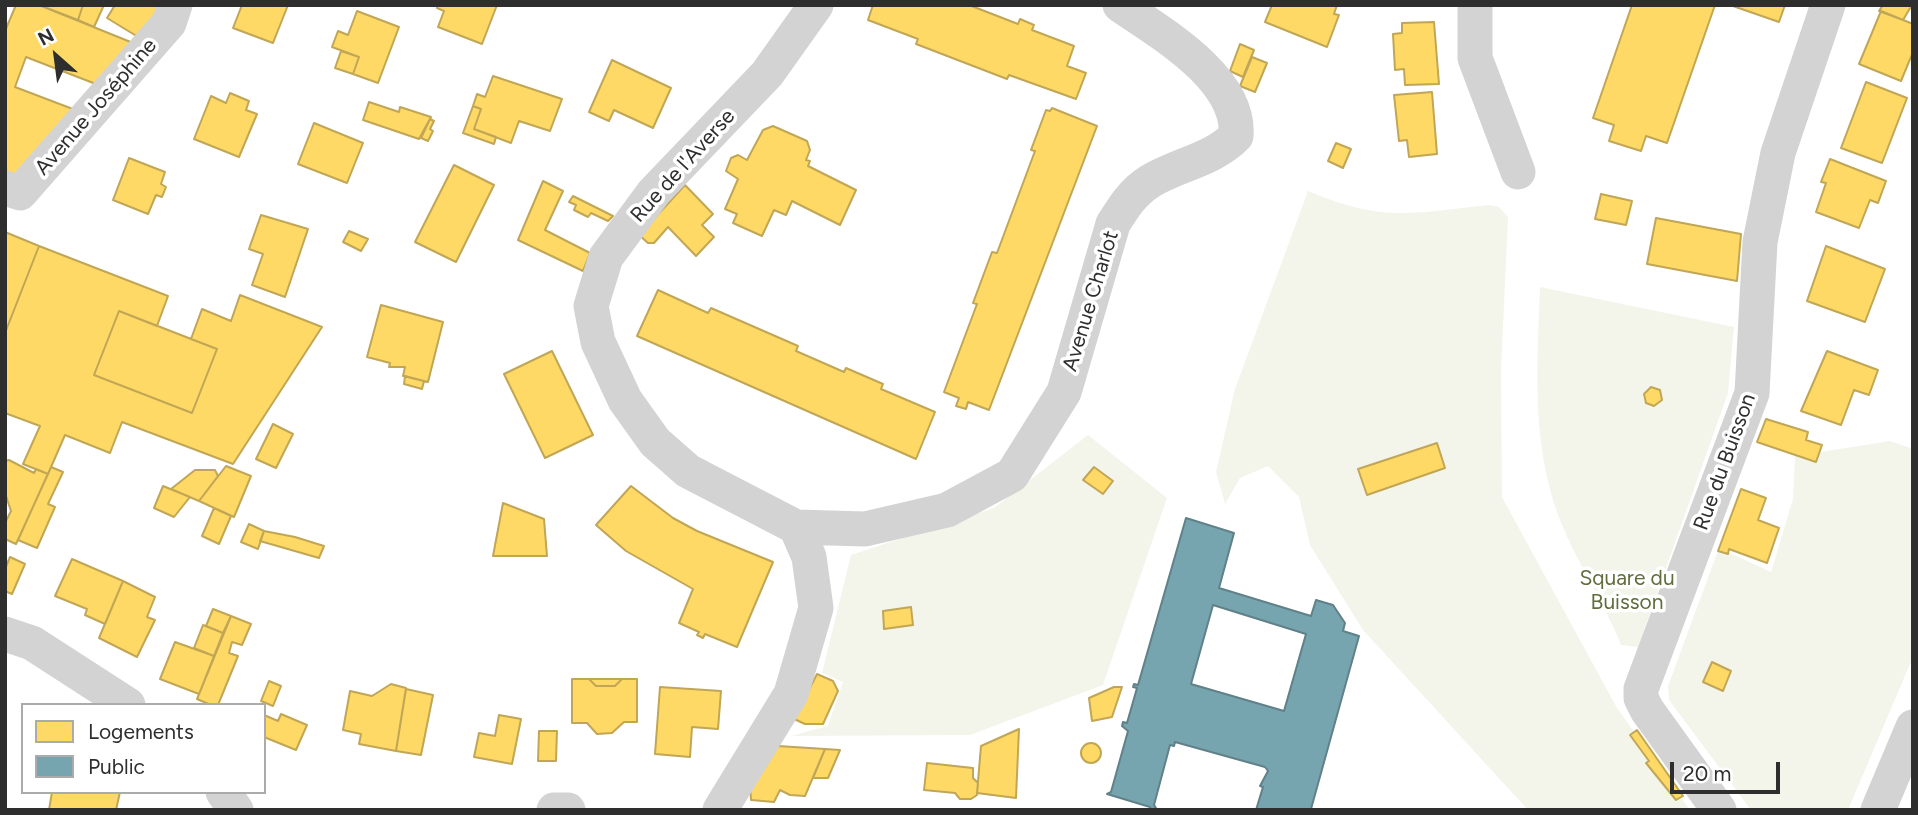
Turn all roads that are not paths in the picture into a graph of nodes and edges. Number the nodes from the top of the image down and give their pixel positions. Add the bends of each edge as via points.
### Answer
1 (175, 5) edge
2 (816, 5) edge
3 (1120, 5) edge
4 (1475, 5) edge
5 (1828, 5) edge
6 (1518, 172) dead end
7 (5, 188) edge
8 (796, 527) junction
9 (5, 634) edge
10 (125, 703) edge
11 (1913, 727) edge
12 (224, 794) edge
13 (236, 810) edge
14 (554, 810) edge
15 (568, 810) edge
16 (720, 810) edge
17 (1719, 810) edge
18 (1878, 810) edge

1 - 7 street, Avenue Joséphine via 170,23 20,194
2 - 8 street, Rue de l'Averse via 767,74 654,192 606,257 591,306 598,342 625,400 655,443 688,471
3 - 8 street, Avenue Charlot via 1179,44 1222,89 1236,113 1236,136 1218,150 1148,183 1128,200 1113,224 1064,392 1012,475 947,510 865,528
4 - 6 street via 1475,58
5 - 17 street, Rue du Buisson via 1778,153 1760,242 1752,393 1641,690 1647,710
8 - 16 street via 809,558 816,608 791,694
9 - 10 street via 32,643
11 - 18 street
12 - 13 street
14 - 15 street

